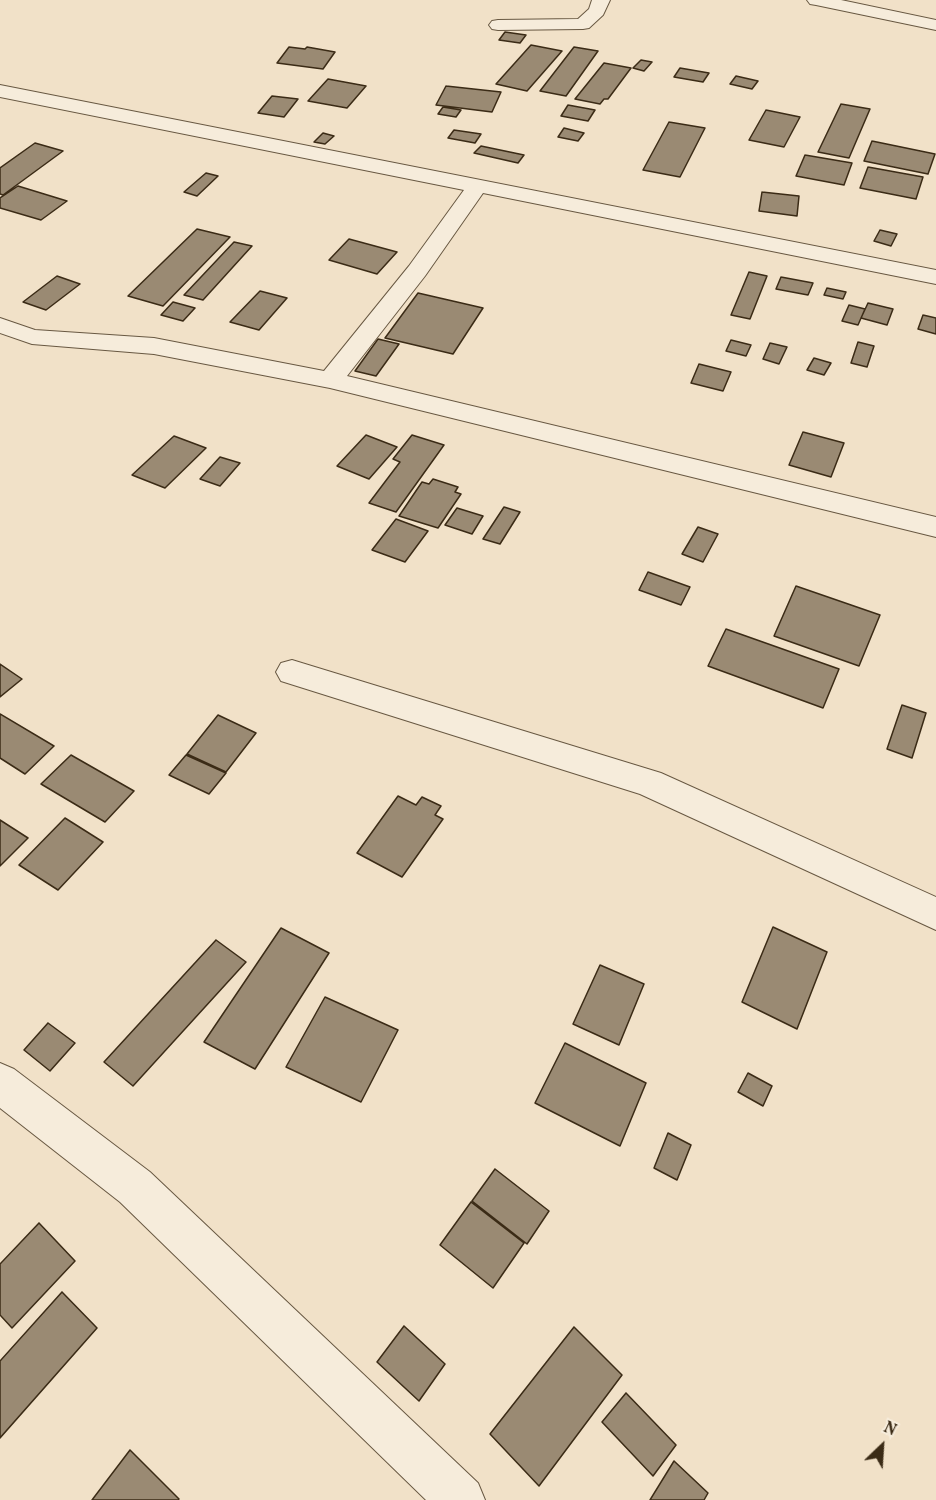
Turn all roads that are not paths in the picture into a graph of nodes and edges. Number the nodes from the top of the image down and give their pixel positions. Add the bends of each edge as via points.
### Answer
1 (601, 0) edge
2 (816, 0) edge
3 (498, 25) dead end
4 (936, 25) edge
5 (0, 91) edge
6 (478, 186) junction
7 (936, 277) edge
8 (0, 325) edge
9 (330, 380) junction
10 (936, 527) edge
11 (292, 672) dead end
12 (936, 914) edge
13 (0, 1083) edge
14 (461, 1500) edge

1 - 3 street via 597,11 583,24
2 - 4 street
5 - 6 street
6 - 7 street
6 - 9 street via 417,271
8 - 9 street via 32,337 154,346
9 - 10 street
11 - 12 street via 649,783
13 - 14 street via 135,1188

